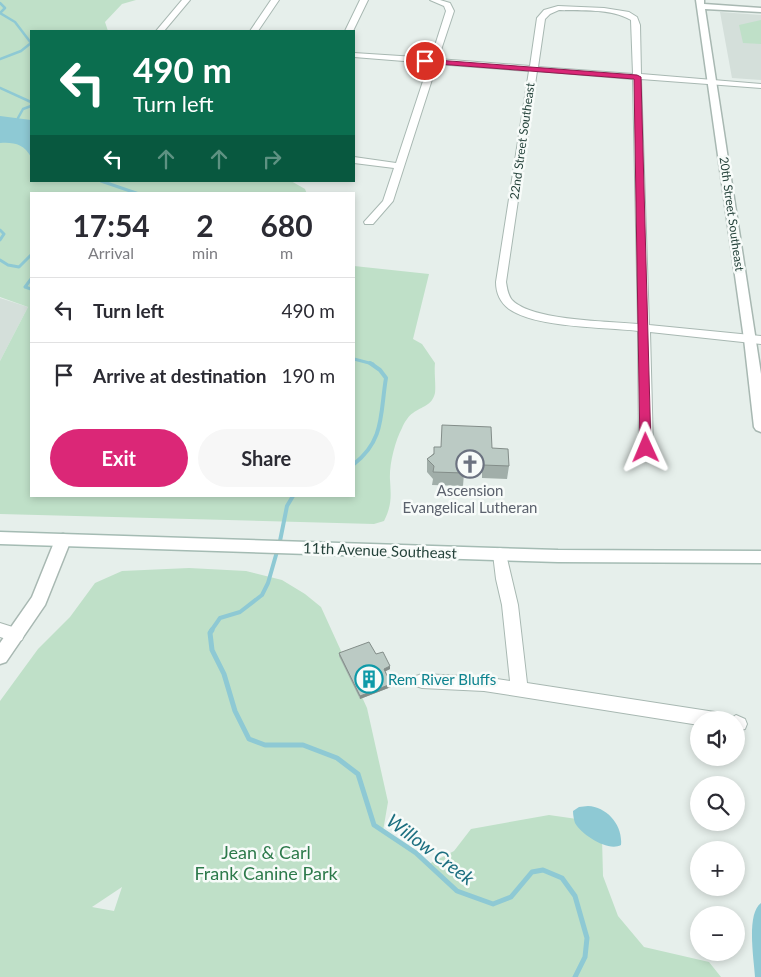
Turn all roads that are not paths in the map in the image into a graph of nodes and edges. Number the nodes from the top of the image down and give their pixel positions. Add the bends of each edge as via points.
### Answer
1 (186, 0) edge
2 (275, 0) edge
3 (364, 0) edge
4 (434, 0) edge
5 (701, 3) edge
6 (590, 9) joint
7 (761, 10) edge
8 (161, 30) edge
9 (255, 30) edge
10 (349, 30) edge
11 (355, 56) edge
12 (433, 61) junction
13 (533, 68) junction
14 (637, 77) junction
15 (713, 82) junction
16 (761, 86) edge
17 (355, 160) edge
18 (399, 166) junction
19 (369, 222) dead end
20 (643, 328) junction
21 (756, 340) edge
22 (761, 427) edge
23 (646, 448) dead end
24 (0, 538) edge
25 (63, 540) junction
26 (500, 554) junction
27 (761, 557) edge
28 (0, 630) edge
29 (16, 635) junction
30 (0, 656) edge
31 (422, 681) dead end
32 (519, 690) junction
33 (690, 716) edge

1 - 8 street
2 - 9 street
3 - 10 street
4 - 12 street via 445,3 450,9
5 - 7 street
5 - 15 street, 20th Street Southeast
6 - 13 street, 22nd Street Southeast via 558,8 543,15
6 - 14 street via 622,13 635,21
11 - 12 street
12 - 13 street
12 - 18 street
13 - 14 street
13 - 20 street, 22nd Street Southeast via 501,282 502,295 511,306 547,318
14 - 15 street
14 - 20 street
15 - 16 street
15 - 21 street, 20th Street Southeast
17 - 18 street
18 - 19 street via 388,201
20 - 21 street
20 - 23 street
21 - 22 street, 20th Street Southeast
24 - 25 street, 11th Avenue Southeast
25 - 26 street, 11th Avenue Southeast
25 - 29 street via 39,600
26 - 27 street, 11th Avenue Southeast
26 - 32 street via 510,605
28 - 29 street
29 - 30 street
31 - 32 street via 484,684
32 - 33 street

